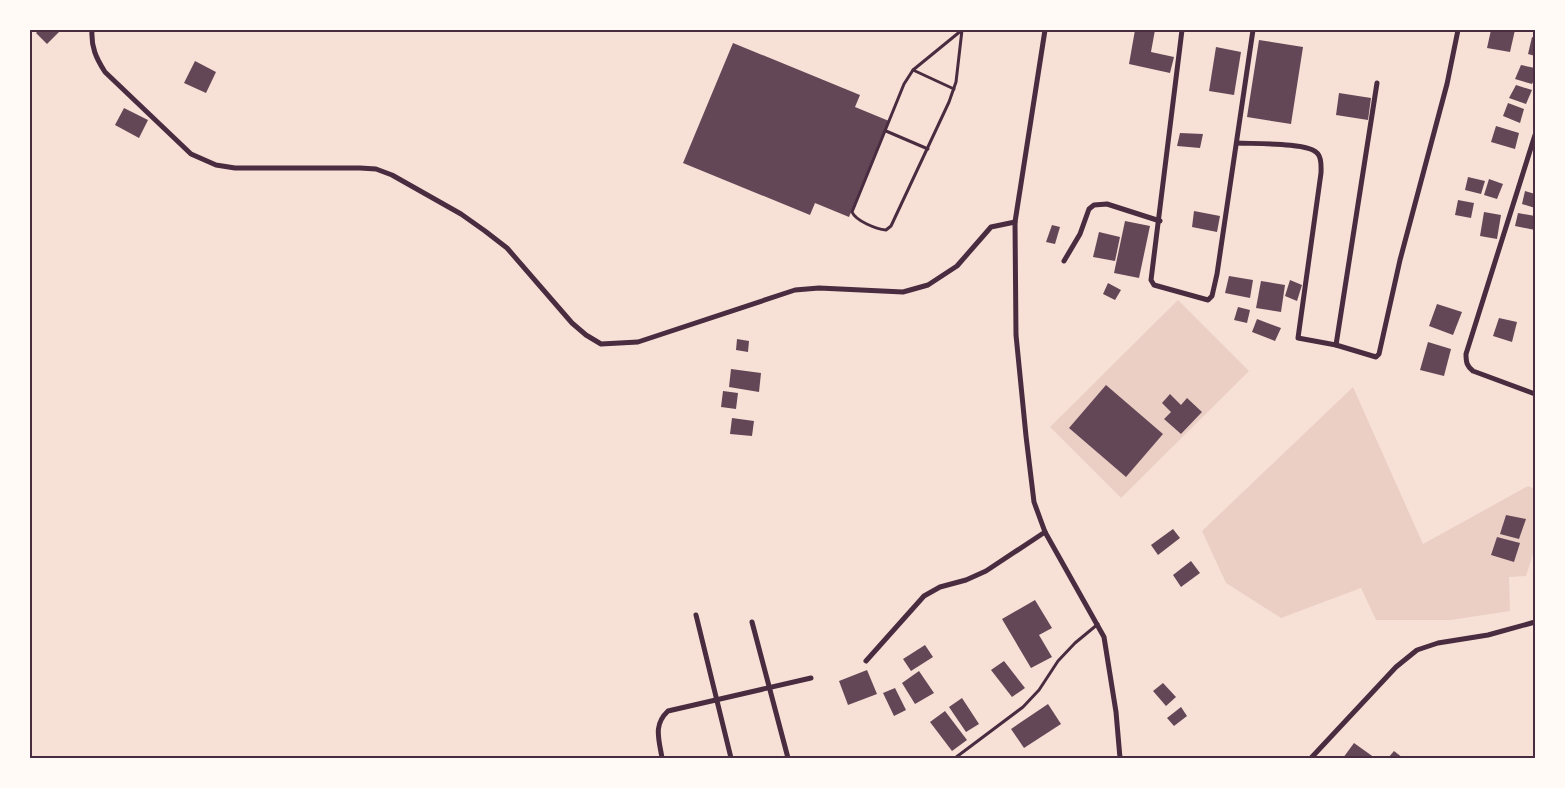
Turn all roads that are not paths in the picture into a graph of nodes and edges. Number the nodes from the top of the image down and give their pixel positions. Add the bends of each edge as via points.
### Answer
1 (92, 30) edge
2 (962, 30) edge
3 (1045, 30) edge
4 (1182, 30) edge
5 (1253, 30) edge
6 (1458, 30) edge
7 (913, 70) junction
8 (1377, 83) dead end
9 (954, 89) junction
10 (886, 131) junction
11 (1535, 135) edge
12 (1237, 143) junction
13 (928, 149) junction
14 (1160, 221) junction
15 (1015, 222) junction
16 (1064, 261) dead end
17 (1336, 345) junction
18 (1535, 394) edge
19 (1045, 532) junction
20 (696, 615) dead end
21 (752, 622) dead end
22 (1535, 622) edge
23 (1098, 624) junction
24 (866, 661) dead end
25 (811, 678) dead end
26 (770, 688) junction
27 (715, 700) junction
28 (662, 758) edge
29 (731, 758) edge
30 (788, 758) edge
31 (955, 758) edge
32 (1120, 758) edge
33 (1311, 758) edge

1 - 15 street via 95,57 105,72 191,154 216,166 235,168 360,168 392,175 461,214 507,248 572,322 601,344 638,342 795,290 915,290 957,266 991,228
2 - 7 lane
2 - 9 lane
3 - 15 street
4 - 14 street
5 - 12 street
6 - 17 street via 1379,354 1373,357
7 - 9 lane
7 - 10 lane via 904,84
8 - 17 street
9 - 13 lane
10 - 13 lane
10 - 13 lane via 852,212 875,228 886,230 891,226
11 - 18 street via 1466,354 1467,366 1473,371
12 - 14 street via 1211,299 1152,283
12 - 17 street via 1297,146 1318,153 1321,173 1298,336 1302,341
14 - 16 street via 1108,204 1094,205 1089,209 1077,241
15 - 19 street via 1019,374 1032,490
19 - 23 street
19 - 24 street via 986,571 924,596
20 - 27 street
21 - 26 street
22 - 33 street via 1488,635 1427,645 1417,650 1396,667
23 - 31 lane via 1058,661 1023,707
23 - 32 street via 1108,654
25 - 26 street
26 - 27 street
26 - 30 street
27 - 28 street via 668,711 660,719
27 - 29 street

